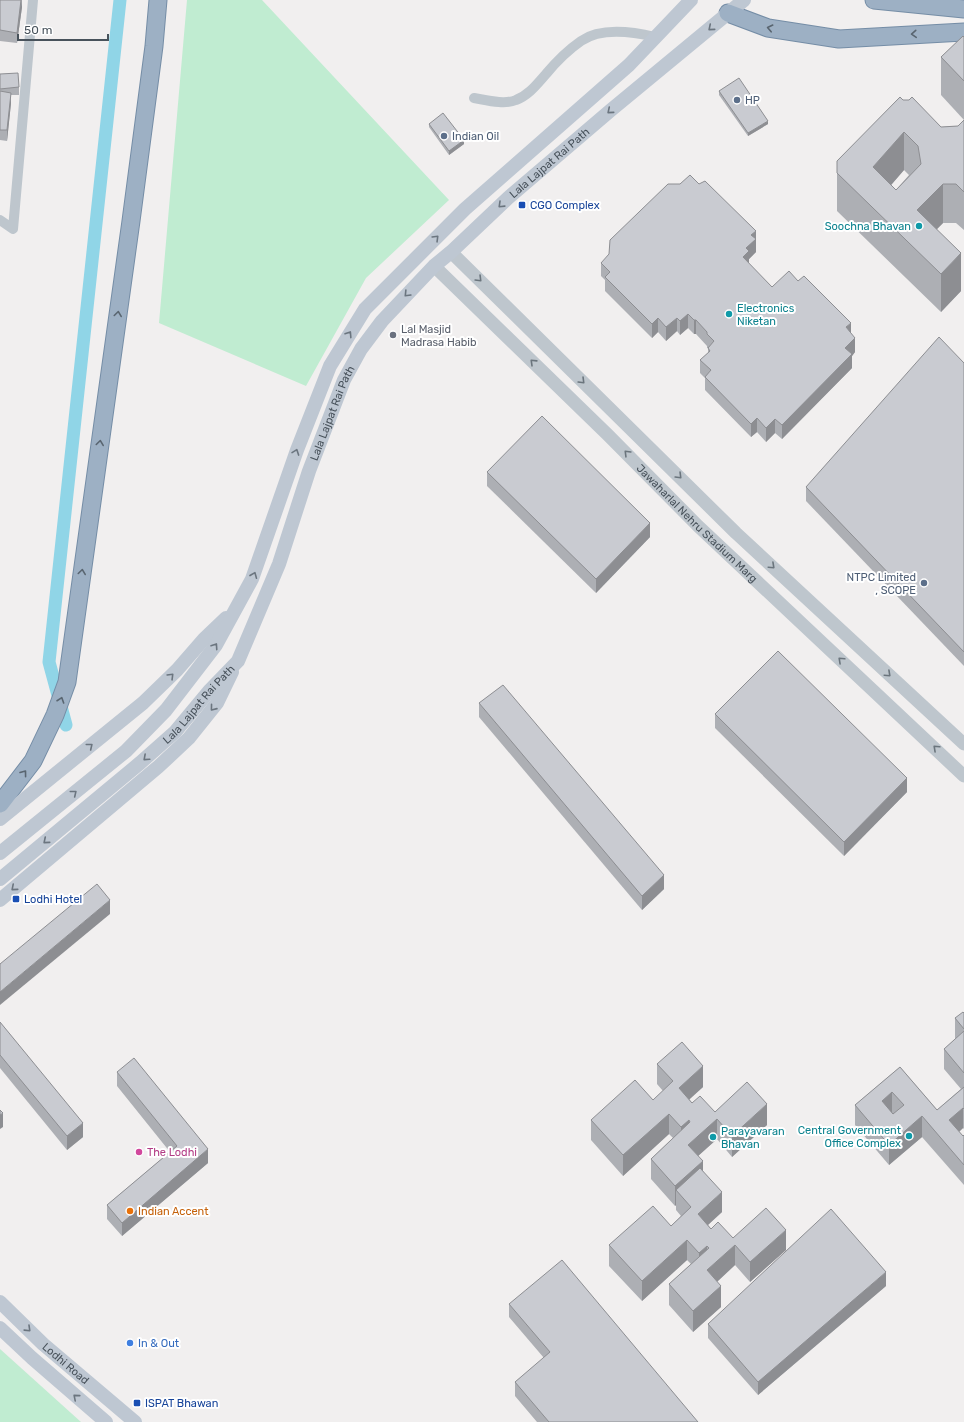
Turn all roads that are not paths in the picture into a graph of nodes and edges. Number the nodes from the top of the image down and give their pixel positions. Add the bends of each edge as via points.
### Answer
1 (33, 0) edge
2 (158, 0) edge
3 (874, 0) edge
4 (688, 2) edge
5 (737, 5) edge
6 (964, 9) edge
7 (959, 32) edge
8 (655, 37) junction
9 (474, 98) dead end
10 (0, 220) edge
11 (451, 252) junction
12 (434, 266) junction
13 (235, 609) junction
14 (238, 661) junction
15 (964, 744) edge
16 (962, 771) edge
17 (0, 804) edge
18 (0, 819) edge
19 (0, 853) edge
20 (0, 880) edge
21 (0, 900) edge
22 (0, 1302) edge
23 (0, 1328) edge
24 (106, 1422) edge
25 (134, 1422) edge

1 - 10 street via 13,229
17 -> 2 highway via 33,761 55,715 67,682 131,221
3 - 6 highway
4 - 8 main road, Lala Lajpat Rai Path
7 -> 5 highway via 839,39 768,28
5 -> 11 main road, Lala Lajpat Rai Path via 519,189
8 - 9 street via 626,32 590,36 581,40 558,60 530,92 523,96 507,102
13 -> 8 main road, Lala Lajpat Rai Path via 252,579 297,450 330,366 365,309 465,209 629,65
11 - 12 main road, Lala Lajpat Rai Path
11 -> 15 street, Jawaharlal Nehru Stadium Marg via 736,533
12 -> 14 main road, Lala Lajpat Rai Path via 382,320 361,349 344,380 309,471 279,564
16 -> 12 street, Jawaharlal Nehru Stadium Marg via 698,526 613,439
18 -> 13 main road via 143,703
19 -> 13 main road, Lala Lajpat Rai Path via 126,751 166,710 216,645
14 -> 20 main road, Lala Lajpat Rai Path via 175,732
14 -> 21 main road via 217,704 189,738
22 -> 25 main road, Lodhi Road via 43,1344
24 -> 23 main road, Lodhi Road

